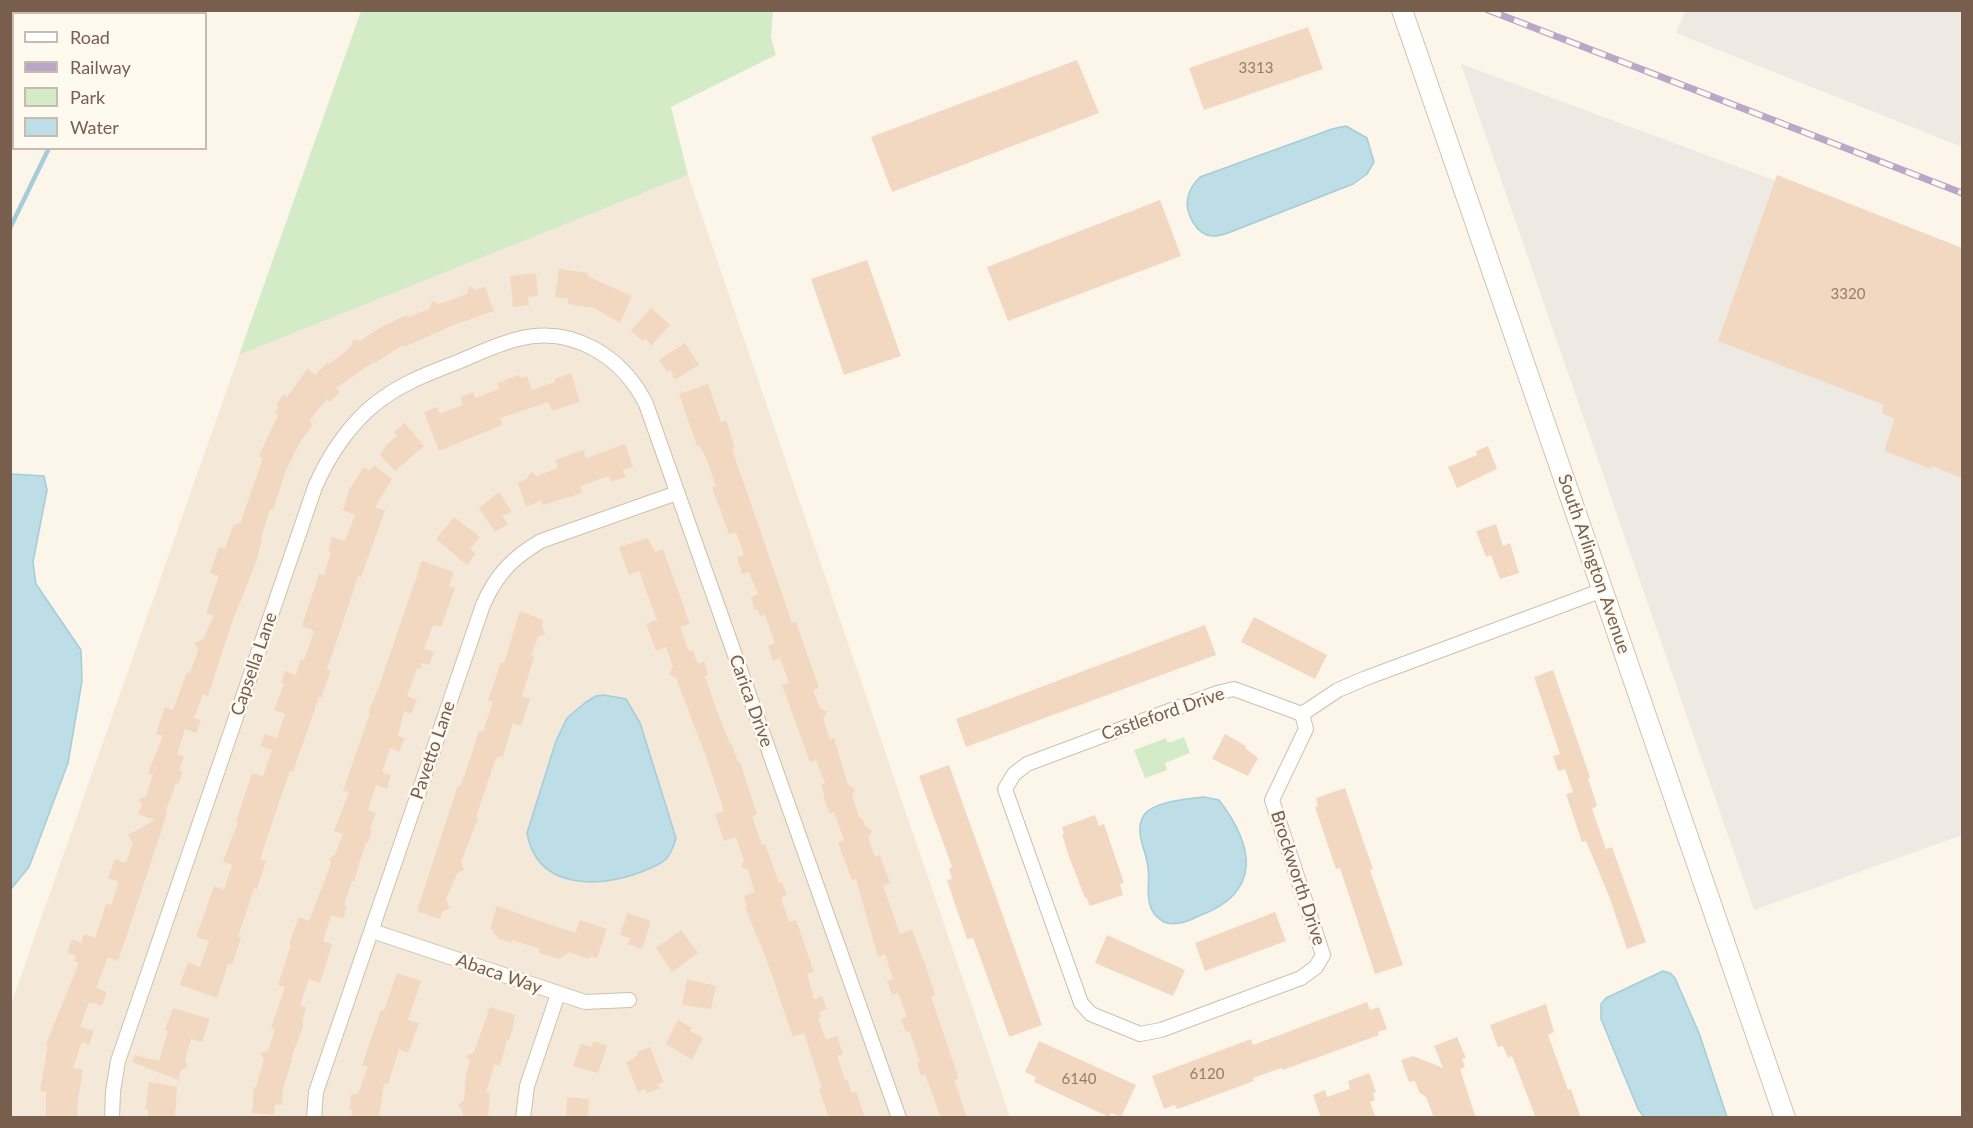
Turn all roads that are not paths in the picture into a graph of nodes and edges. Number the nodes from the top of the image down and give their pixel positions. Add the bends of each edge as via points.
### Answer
1 (1402, 10) edge
2 (546, 336) joint
3 (677, 493) junction
4 (1603, 590) junction
5 (1302, 714) junction
6 (372, 931) junction
7 (558, 994) junction
8 (629, 1000) dead end
9 (1140, 1034) joint
10 (111, 1118) edge
11 (314, 1118) edge
12 (523, 1118) edge
13 (899, 1118) edge
14 (1785, 1118) edge

1 - 4 main road, South Arlington Avenue
2 - 3 street, Carica Drive via 564,337 592,347 628,375 646,404
2 - 10 street, Capsella Lane via 516,339 405,384 353,425 325,465 118,1061
3 - 6 street, Pavetto Lane via 541,541 521,552 499,575 483,606
3 - 13 street, Carica Drive
4 - 5 street via 1366,678 1338,690
4 - 14 main road, South Arlington Avenue
5 - 9 street, Brockworth Drive via 1306,729 1272,800 1323,955 1316,967 1301,978 1161,1030
5 - 9 street, Castleford Drive via 1234,689 1217,693 1027,764 1014,774 1005,789 1081,1003 1091,1014
6 - 7 street, Abaca Way
6 - 11 street, Pavetto Lane via 316,1092
7 - 8 street, Abaca Way via 585,1002
7 - 12 street via 527,1086

